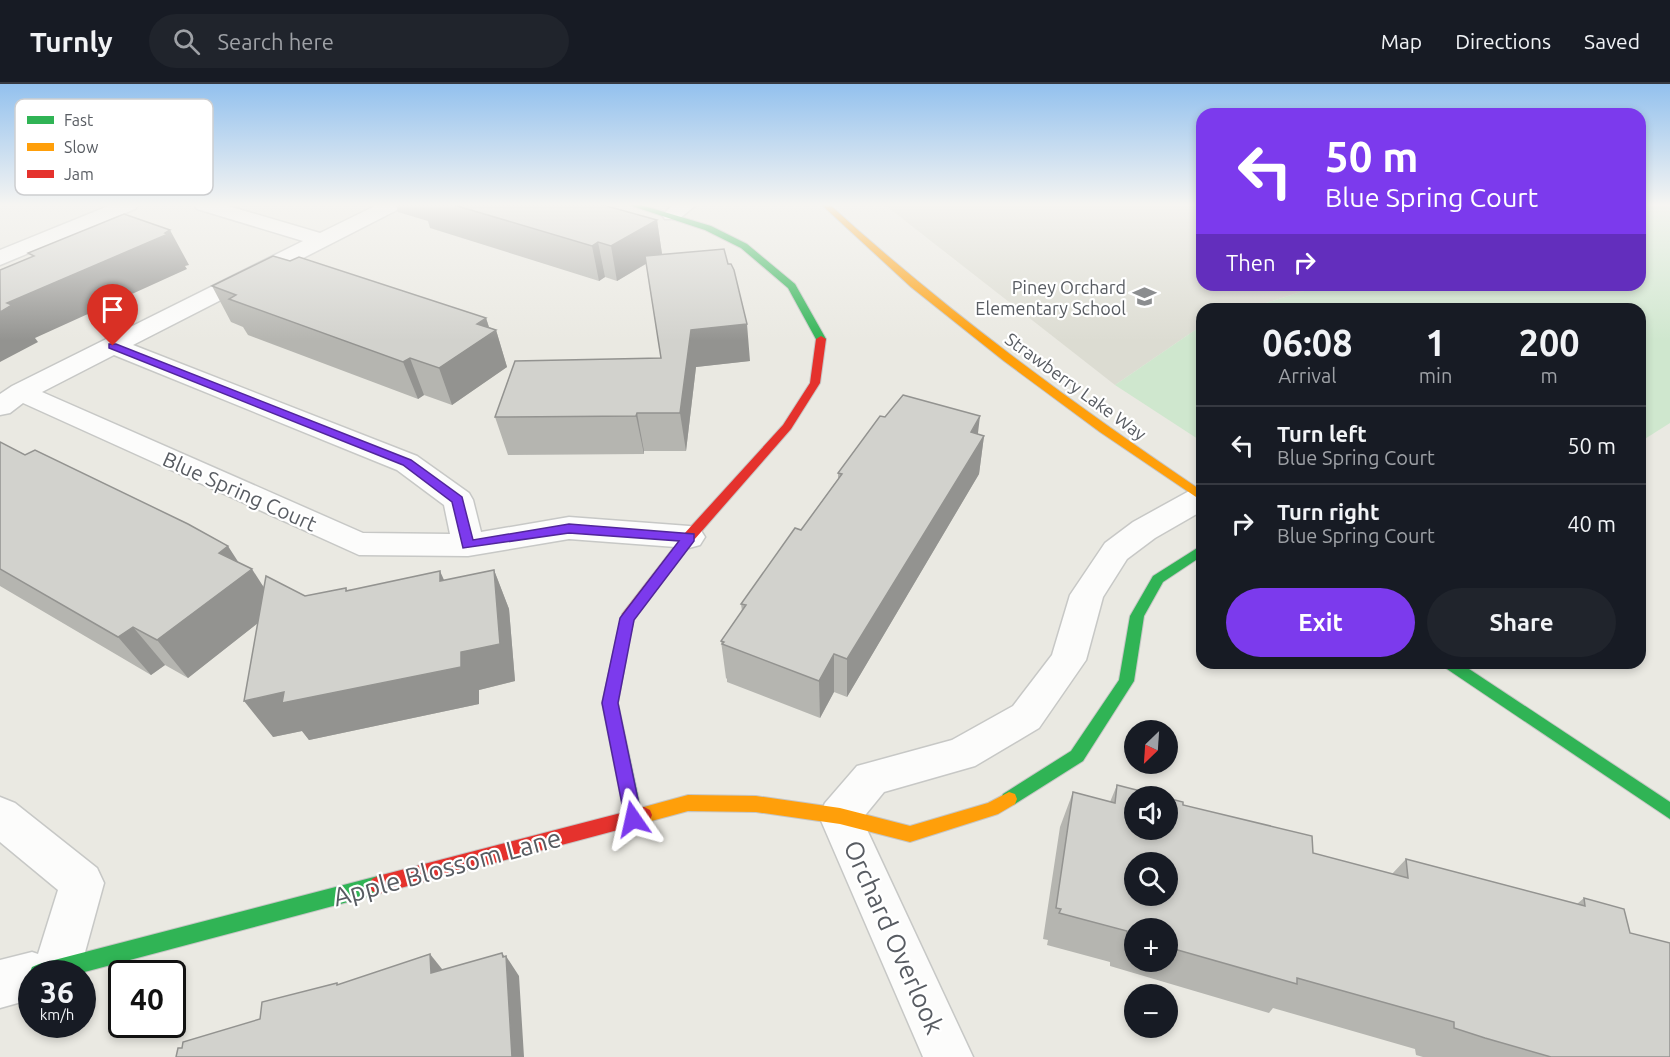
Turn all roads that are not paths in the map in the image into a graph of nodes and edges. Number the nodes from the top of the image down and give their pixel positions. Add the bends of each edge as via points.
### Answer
1 (18, 250) edge
2 (301, 250) edge
3 (749, 250) edge
4 (871, 250) edge
5 (0, 258) edge
6 (113, 346) junction
7 (11, 400) edge
8 (1196, 493) edge
9 (1196, 500) edge
10 (689, 537) junction
11 (468, 545) junction
12 (1196, 553) edge
13 (1458, 669) edge
14 (1670, 812) edge
15 (0, 816) edge
16 (840, 816) junction
17 (633, 819) junction
18 (47, 960) edge
19 (88, 960) edge
20 (18, 979) edge
21 (0, 984) edge
22 (948, 1057) edge

1 - 5 street
2 - 6 street
3 - 10 street via 792,286 822,342 815,382 787,427
4 - 8 street, Strawberry Lake Way via 981,339
6 - 7 street
6 - 11 street via 407,463 458,500
7 - 11 street, Blue Spring Court via 359,544
9 - 16 street via 1116,551 1087,595 1068,660 1026,717 961,754 871,778
10 - 11 street, Blue Spring Court via 569,528
10 - 17 street via 627,618 610,703
12 - 16 street, Apple Blossom Lane via 1158,579 1137,616 1126,681 1077,756 992,809 910,834
13 - 14 street
15 - 18 street via 82,883
16 - 17 street, Apple Blossom Lane via 756,804 688,803
16 - 22 street, Orchard Overlook
17 - 19 street, Apple Blossom Lane
20 - 21 street, Apple Blossom Lane

